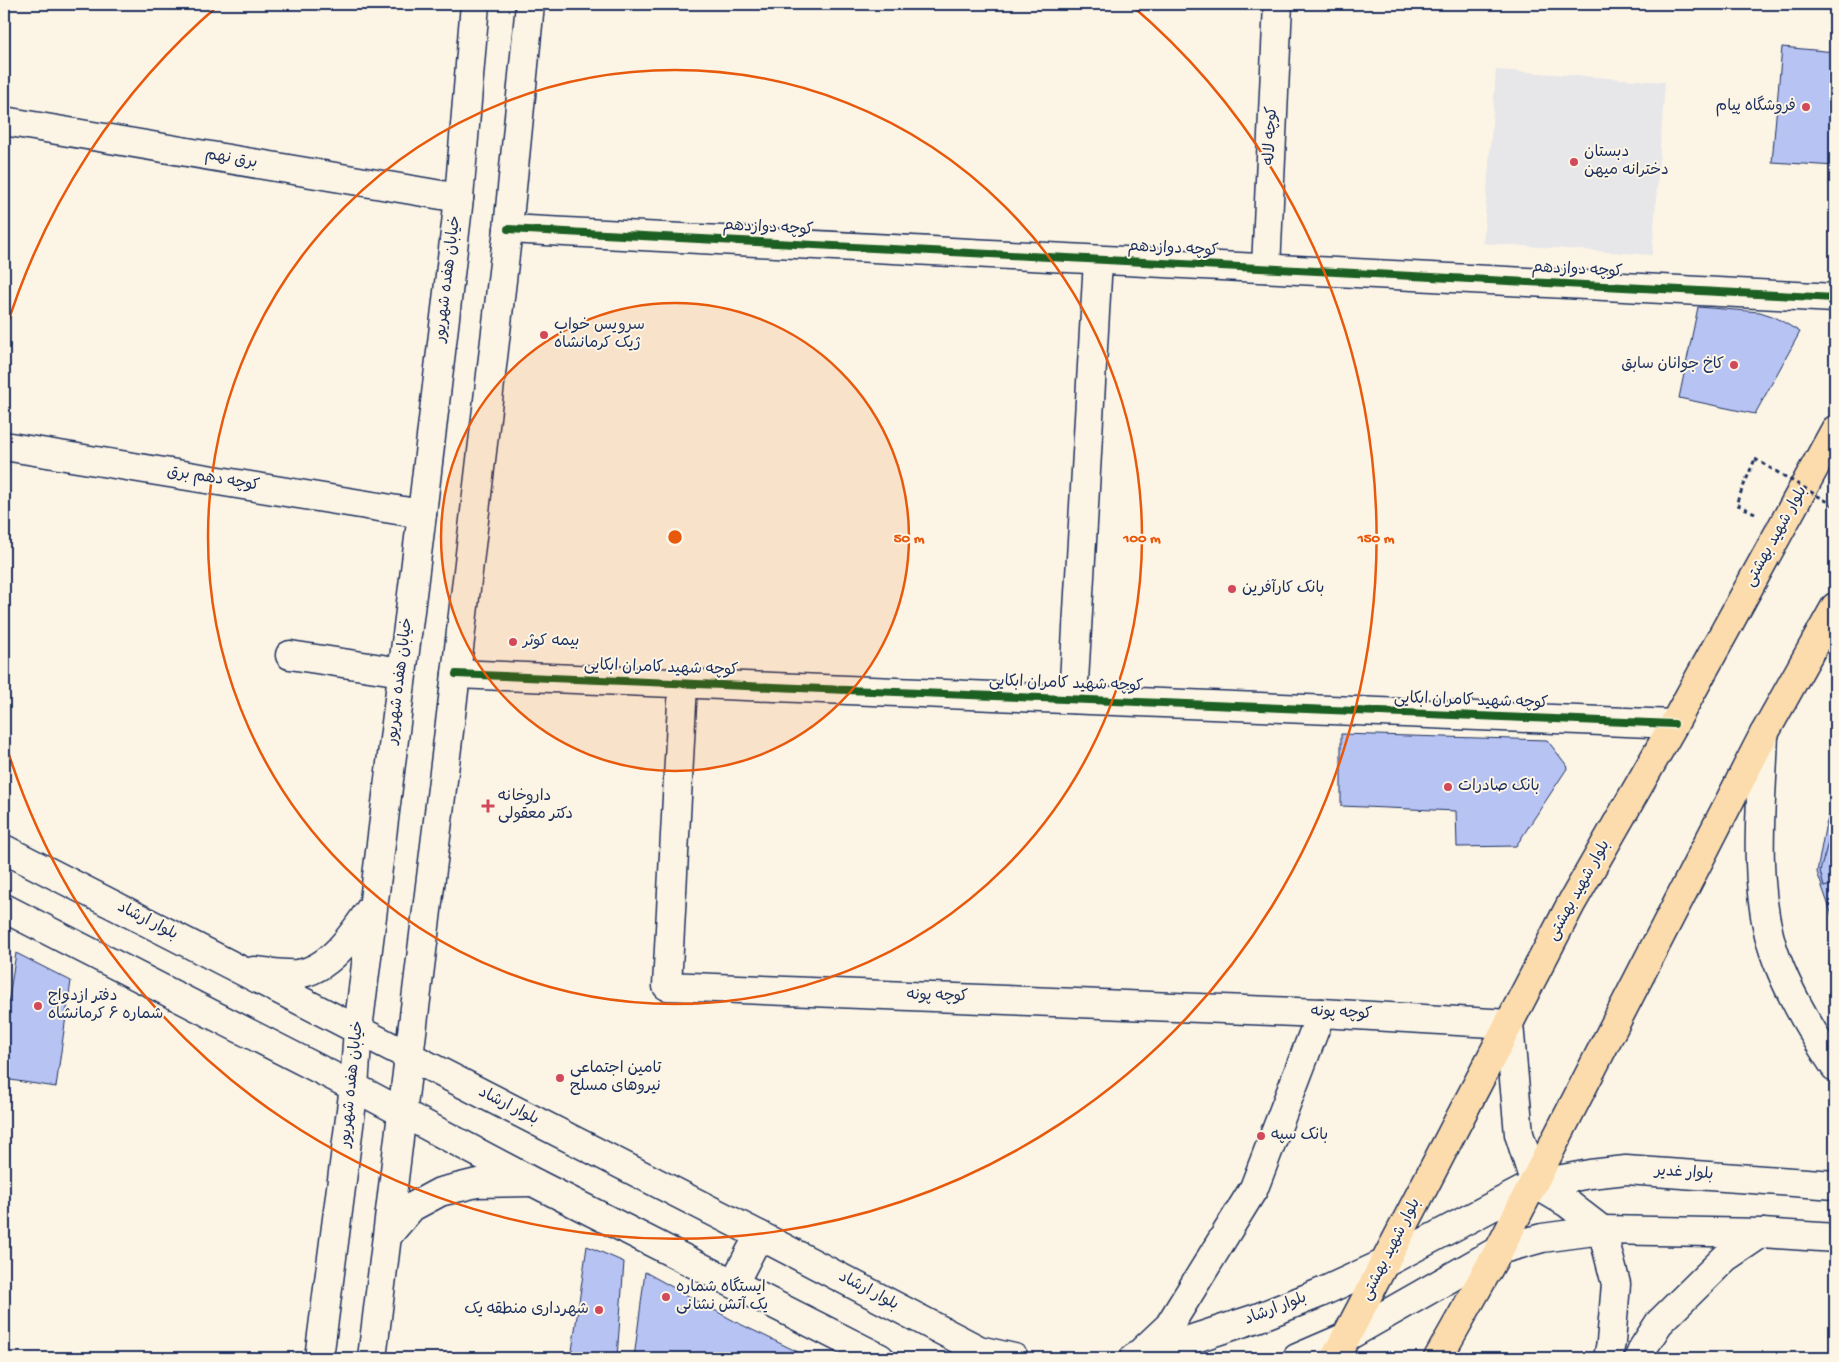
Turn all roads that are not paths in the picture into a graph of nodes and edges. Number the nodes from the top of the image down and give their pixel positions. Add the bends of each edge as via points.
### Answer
1 (476, 4) edge
2 (530, 4) edge
3 (1278, 4) edge
4 (4, 121) edge
5 (459, 198) junction
6 (508, 229) junction
7 (1098, 260) junction
8 (1266, 268) junction
9 (1835, 298) edge
10 (1835, 430) edge
11 (4, 446) edge
12 (422, 514) junction
13 (1835, 607) edge
14 (290, 655) dead end
15 (402, 672) junction
16 (456, 674) junction
17 (683, 684) junction
18 (1073, 699) junction
19 (1674, 724) junction
20 (1764, 734) junction
21 (4, 848) edge
22 (373, 905) junction
23 (4, 908) edge
24 (244, 971) junction
25 (1321, 1013) junction
26 (1509, 1024) junction
27 (358, 1030) junction
28 (409, 1056) junction
29 (1835, 1066) edge
30 (354, 1088) junction
31 (403, 1113) junction
32 (533, 1182) junction
33 (1535, 1184) junction
34 (1835, 1185) edge
35 (1602, 1230) junction
36 (1762, 1233) junction
37 (388, 1235) junction
38 (759, 1235) junction
39 (1835, 1238) edge
40 (1500, 1250) junction
41 (1385, 1263) junction
42 (734, 1283) junction
43 (1341, 1347) edge
44 (319, 1358) edge
45 (372, 1358) edge
46 (880, 1358) edge
47 (1014, 1358) edge
48 (1135, 1358) edge
49 (1297, 1358) edge
50 (1438, 1358) edge
51 (1608, 1358) edge
52 (1639, 1358) edge

1 - 5 main road, خیابان هفده شهریور
2 - 6 main road
3 - 8 main road, کوچه لاله
4 - 5 main road, برق نهم
5 - 12 main road, خیابان هفده شهریور
6 - 7 main road, کوچه دوازدهم
6 - 16 main road
7 - 8 main road, کوچه دوازدهم
7 - 18 main road
8 - 9 main road, کوچه دوازدهم
10 - 19 main road, بلوار شهید بهشتی
11 - 12 main road, کوچه دهم برق
12 - 15 main road, خیابان هفده شهریور
13 - 20 main road
14 - 15 main road
15 - 22 main road, خیابان هفده شهریور
16 - 17 main road, کوچه شهید کامران ابکایی
16 - 28 main road
17 - 18 main road, کوچه شهید کامران ابکایی
17 - 25 main road, کوچه پونه via 667,986
18 - 19 main road, کوچه شهید کامران ابکایی
19 - 26 main road, بلوار شهید بهشتی via 1571,904
20 - 29 main road via 1760,851 1769,935 1780,967 1811,1030
20 - 33 main road
21 - 24 main road, بلوار ارشاد
22 - 24 main road via 351,938 321,965 298,974
22 - 27 main road, خیابان هفده شهریور
23 - 30 main road
24 - 27 main road, بلوار ارشاد
25 - 26 main road, کوچه پونه
25 - 48 main road via 1254,1188 1169,1326
26 - 33 main road via 1519,1134
26 - 41 main road, بلوار شهید بهشتی
27 - 28 main road, بلوار ارشاد
27 - 30 main road, خیابان هفده شهریور
28 - 31 main road
28 - 38 main road, بلوار ارشاد
30 - 31 main road
30 - 44 main road, خیابان هفده شهریور
31 - 32 main road
31 - 37 main road
32 - 37 main road via 477,1183 440,1192 412,1207
32 - 42 main road
33 - 34 main road, بلوار غدیر via 1626,1170
33 - 35 main road
33 - 40 main road
33 - 41 main road, بلوار غدیر
35 - 36 main road
35 - 40 main road via 1542,1238
35 - 51 main road via 1616,1284
36 - 39 main road
36 - 52 main road via 1725,1258 1659,1324
37 - 45 main road
38 - 42 main road
38 - 47 main road, بلوار ارشاد via 979,1350
40 - 43 main road
40 - 50 main road
41 - 43 main road, بلوار شهید بهشتی
41 - 48 main road, بلوار ارشاد via 1257,1318
42 - 46 main road
43 - 49 main road

